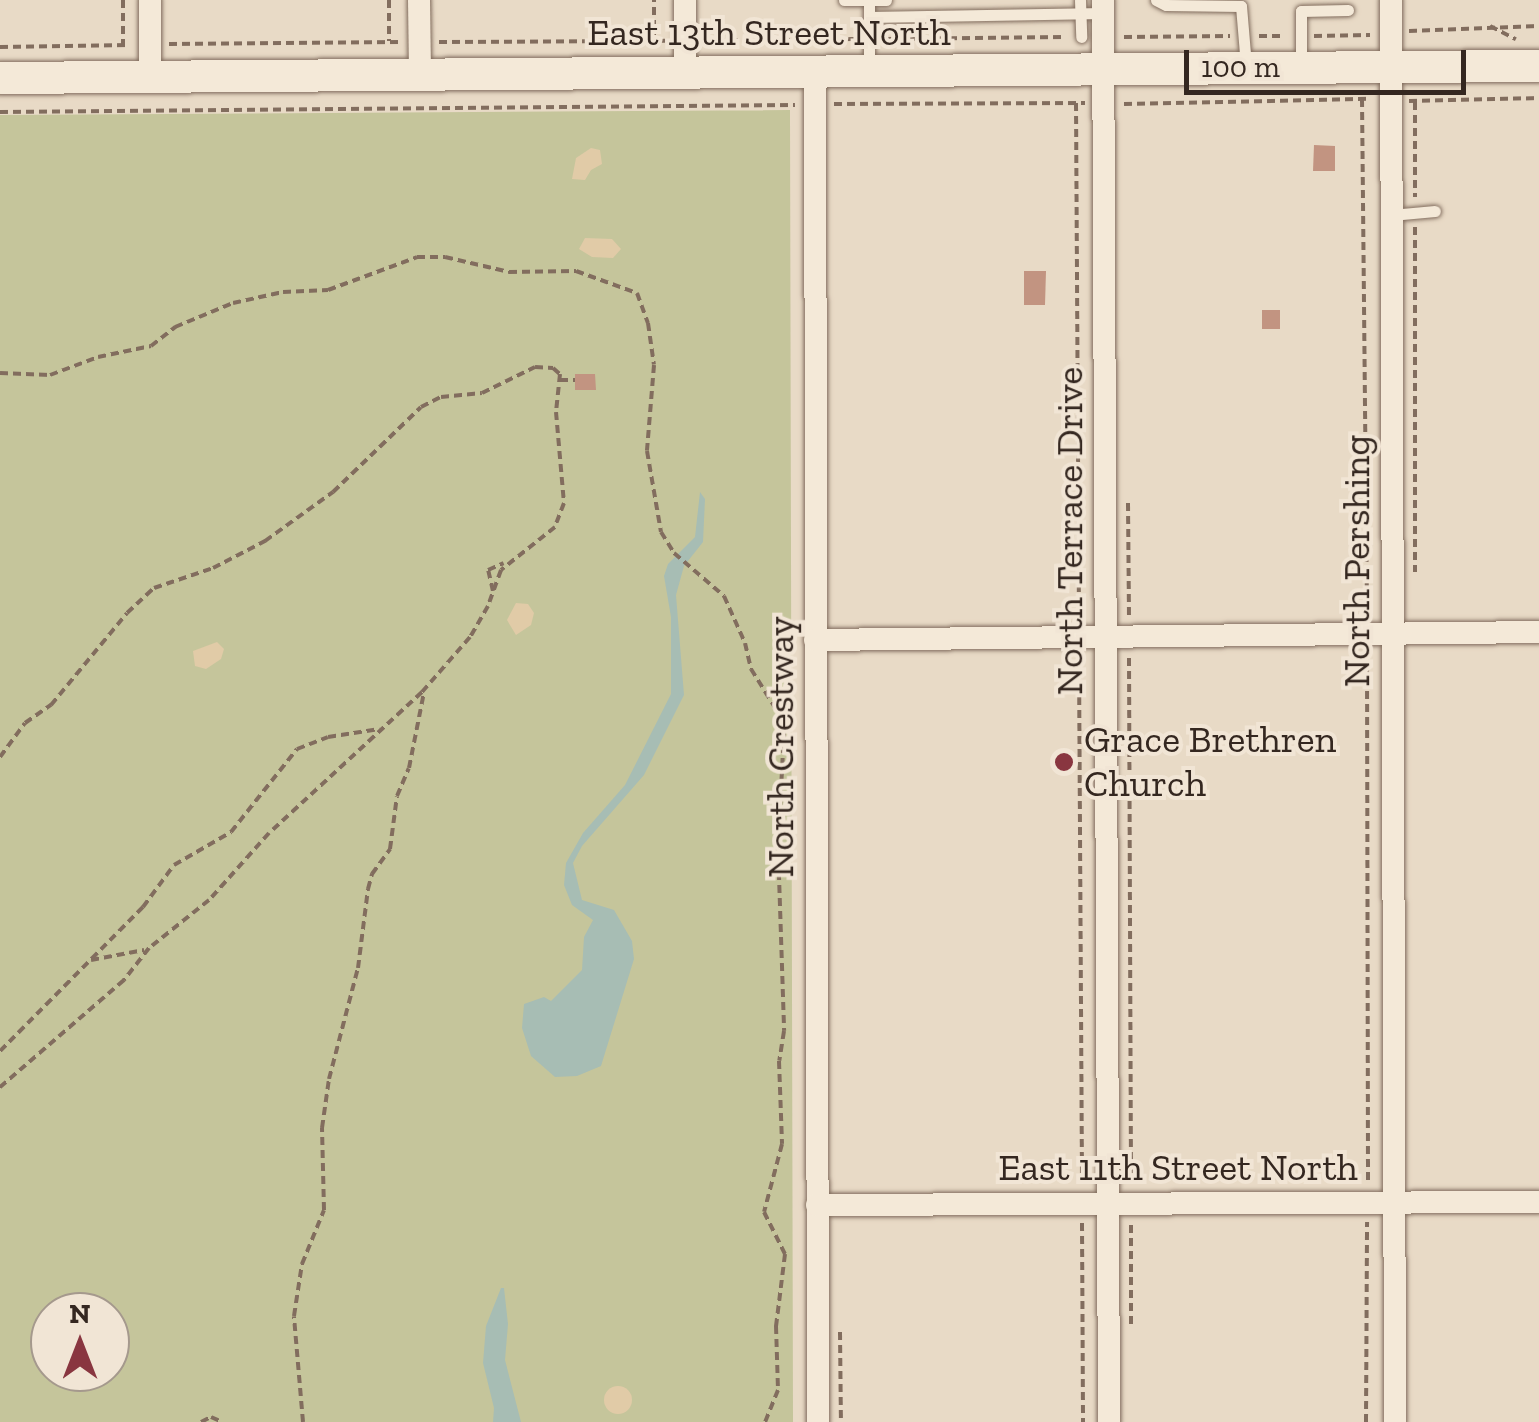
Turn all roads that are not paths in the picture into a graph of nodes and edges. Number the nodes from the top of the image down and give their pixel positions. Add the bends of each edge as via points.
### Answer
1 (150, 0) edge
2 (420, 0) edge
3 (685, 0) edge
4 (844, 0) edge
5 (886, 0) edge
6 (1156, 0) edge
7 (1390, 0) edge
8 (1298, 5) edge
9 (868, 10) junction
10 (1348, 10) dead end
11 (1087, 14) edge
12 (1301, 52) junction
13 (685, 57) junction
14 (150, 61) junction
15 (1539, 66) edge
16 (1391, 68) junction
17 (1246, 69) junction
18 (869, 72) junction
19 (420, 76) junction
20 (0, 78) edge
21 (1104, 86) junction
22 (815, 88) junction
23 (1435, 211) dead end
24 (1391, 216) junction
25 (1539, 632) edge
26 (1392, 633) junction
27 (1117, 635) junction
28 (815, 640) junction
29 (1539, 1202) edge
30 (1394, 1203) junction
31 (1119, 1204) junction
32 (817, 1205) junction
33 (818, 1422) edge
34 (1109, 1422) edge
35 (1394, 1422) edge

1 - 14 street
2 - 19 street
3 - 13 street
4 - 9 lane
5 - 9 lane
6 - 17 lane via 1241,6
7 - 16 street, North Pershing
8 - 10 lane
8 - 12 lane
9 - 11 lane
9 - 18 lane
11 - 21 street, North Terrace Drive
12 - 16 main road, East 13th Street North
12 - 17 main road, East 13th Street North
13 - 19 main road, East 13th Street North
13 - 22 main road, East 13th Street North
14 - 19 main road, East 13th Street North
14 - 20 main road, East 13th Street North
15 - 16 main road, East 13th Street North
16 - 24 street, North Pershing
17 - 21 main road, East 13th Street North
18 - 21 main road, East 13th Street North
18 - 22 main road, East 13th Street North
21 - 27 street, North Terrace Drive
22 - 28 street, North Crestway
23 - 24 lane
24 - 26 street, North Pershing
25 - 26 street
26 - 27 street
26 - 30 street, North Pershing
27 - 28 street
27 - 31 street, North Terrace Drive
28 - 32 street, North Crestway
29 - 30 street, East 11th Street North
30 - 31 street, East 11th Street North
30 - 35 street, North Pershing
31 - 32 street, East 11th Street North
31 - 34 street, North Terrace Drive
32 - 33 street, North Crestway

